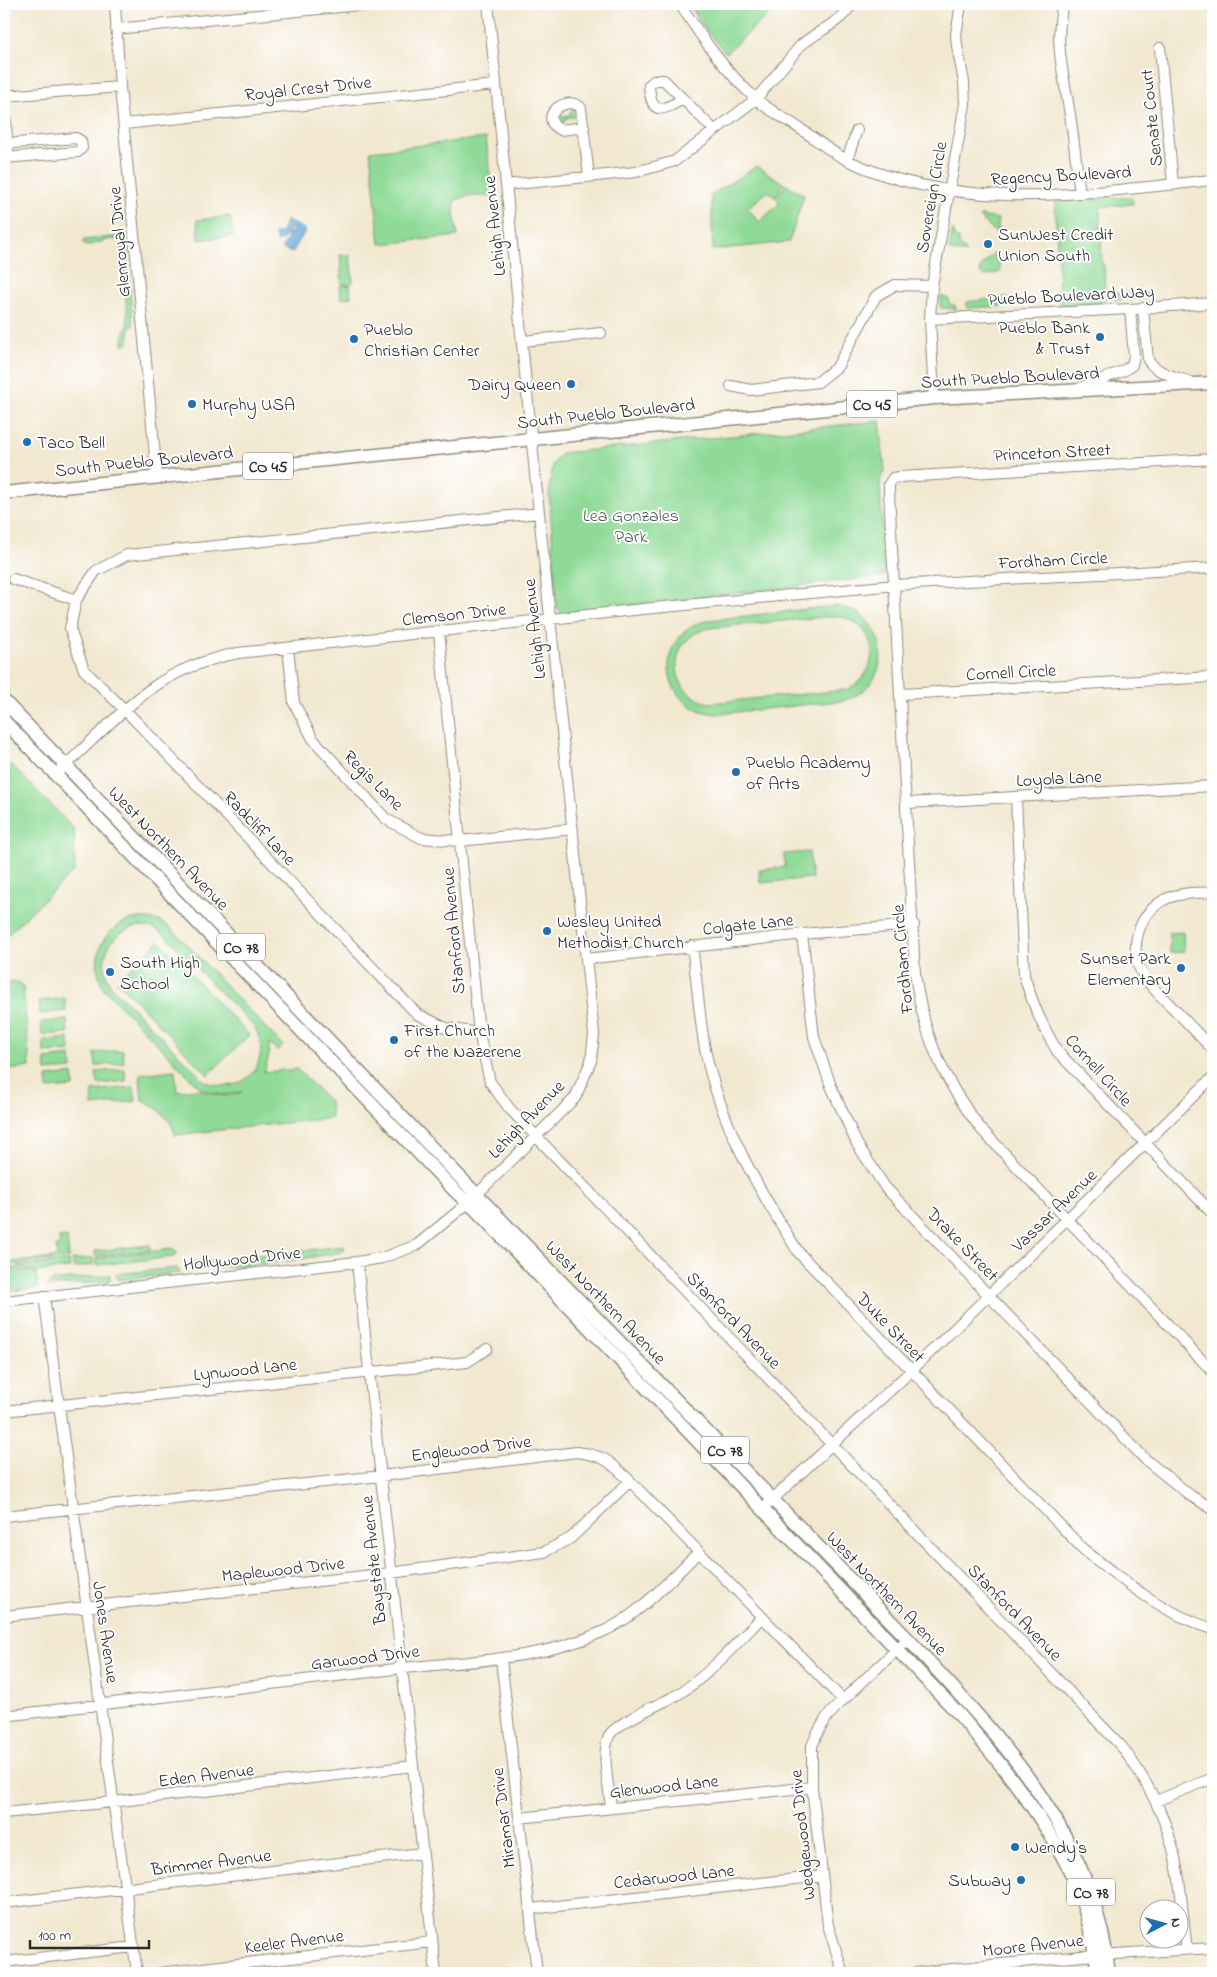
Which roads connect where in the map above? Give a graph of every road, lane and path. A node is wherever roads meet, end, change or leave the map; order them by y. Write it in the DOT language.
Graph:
graph roads {
  1 [pos="115,4"];
  2 [pos="369,4"];
  3 [pos="488,4"];
  4 [pos="680,4"];
  5 [pos="852,4"];
  6 [pos="960,4"];
  7 [pos="1063,4"];
  8 [pos="116,29"];
  9 [pos="1160,48"];
  10 [pos="495,85"];
  11 [pos="120,87"];
  12 [pos="4,96"];
  13 [pos="683,99"];
  14 [pos="756,99"];
  15 [pos="4,101"];
  16 [pos="124,124"];
  17 [pos="584,127"];
  18 [pos="714,130"];
  19 [pos="857,130"];
  20 [pos="6,144"];
  21 [pos="6,157"];
  22 [pos="846,160"];
  23 [pos="589,177"];
  24 [pos="1213,180"];
  25 [pos="1173,184"];
  26 [pos="506,185"];
  27 [pos="950,190"];
  28 [pos="1080,193"];
  29 [pos="932,286"];
  30 [pos="1213,303"];
  31 [pos="1144,308"];
  32 [pos="1130,309"];
  33 [pos="930,319"];
  34 [pos="600,333"];
  35 [pos="523,341"];
  36 [pos="1213,383"];
  37 [pos="1197,384"];
  38 [pos="731,386"];
  39 [pos="1072,391"];
  40 [pos="934,398"];
  41 [pos="532,438"];
  42 [pos="1213,459"];
  43 [pos="156,477"];
  44 [pos="893,478"];
  45 [pos="4,493"];
  46 [pos="538,513"];
  47 [pos="1213,568"];
  48 [pos="13,579"];
  49 [pos="895,585"];
  50 [pos="76,600"];
  51 [pos="550,621"];
  52 [pos="439,632"];
  53 [pos="288,648"];
  54 [pos="1213,677"];
  55 [pos="901,694"];
  56 [pos="4,701"];
  57 [pos="125,710"];
  58 [pos="4,721"];
  59 [pos="66,765"];
  60 [pos="56,774"];
  61 [pos="1213,786"];
  62 [pos="1016,797"];
  63 [pos="907,803"];
  64 [pos="573,829"];
  65 [pos="460,841"];
  66 [pos="1213,892"];
  67 [pos="914,925"];
  68 [pos="802,934"];
  69 [pos="692,946"];
  70 [pos="586,959"];
  71 [pos="479,1033"];
  72 [pos="1213,1050"];
  73 [pos="1213,1077"];
  74 [pos="535,1135"];
  75 [pos="1146,1144"];
  76 [pos="472,1198"];
  77 [pos="1213,1214"];
  78 [pos="1068,1220"];
  79 [pos="357,1262"];
  80 [pos="989,1294"];
  81 [pos="44,1296"];
  82 [pos="4,1301"];
  83 [pos="487,1349"];
  84 [pos="911,1371"];
  85 [pos="368,1372"];
  86 [pos="1213,1372"];
  87 [pos="59,1405"];
  88 [pos="4,1411"];
  89 [pos="831,1444"];
  90 [pos="380,1476"];
  91 [pos="630,1481"];
  92 [pos="773,1500"];
  93 [pos="73,1508"];
  94 [pos="762,1509"];
  95 [pos="1213,1509"];
  96 [pos="4,1516"];
  97 [pos="698,1553"];
  98 [pos="391,1573"];
  99 [pos="86,1608"];
  100 [pos="4,1616"];
  101 [pos="761,1618"];
  102 [pos="1213,1629"];
  103 [pos="908,1639"];
  104 [pos="897,1649"];
  105 [pos="501,1659"];
  106 [pos="401,1668"];
  107 [pos="843,1700"];
  108 [pos="100,1704"];
  109 [pos="4,1716"];
  110 [pos="413,1766"];
  111 [pos="1213,1778"];
  112 [pos="812,1787"];
  113 [pos="1156,1801"];
  114 [pos="113,1802"];
  115 [pos="611,1807"];
  116 [pos="4,1813"];
  117 [pos="519,1818"];
  118 [pos="422,1853"];
  119 [pos="822,1876"];
  120 [pos="125,1889"];
  121 [pos="1181,1900"];
  122 [pos="4,1903"];
  123 [pos="530,1909"];
  124 [pos="432,1942"];
  125 [pos="133,1947"];
  126 [pos="1213,1948"];
  127 [pos="1187,1950"];
  128 [pos="1190,1950"];
  129 [pos="1101,1954"];
  130 [pos="4,1962"];
  131 [pos="136,1973"];
  132 [pos="159,1973"];
  133 [pos="436,1973"];
  134 [pos="537,1973"];
  135 [pos="843,1973"];
  136 [pos="914,1973"];
  137 [pos="1098,1973"];
  138 [pos="1109,1973"];
  1 -- 8 [label="street, Glenroyal Drive"];
  2 -- 8 [label="street"];
  3 -- 10 [label="street, Lehigh Avenue"];
  4 -- 14 [label="street, Regency Boulevard"];
  5 -- 14 [label="street"];
  6 -- 27 [label="street, Sovereign Circle"];
  7 -- 28 [label="street"];
  8 -- 11 [label="street, Glenroyal Drive"];
  9 -- 25 [label="street, Senate Court"];
  10 -- 16 [label="street, Royal Crest Drive"];
  10 -- 26 [label="street, Lehigh Avenue"];
  11 -- 12 [label="street"];
  11 -- 16 [label="street, Glenroyal Drive"];
  13 -- 18 [label="street"];
  14 -- 18 [label="street"];
  14 -- 22 [label="street, Regency Boulevard"];
  15 -- 20 [label="street"];
  16 -- 43 [label="street, Glenroyal Drive"];
  17 -- 23 [label="street"];
  18 -- 23 [label="street"];
  19 -- 22 [label="street"];
  20 -- 21 [label="street"];
  20 -- 21 [label="street"];
  22 -- 27 [label="street, Regency Boulevard"];
  23 -- 26 [label="street"];
  24 -- 25 [label="street, Regency Boulevard"];
  25 -- 28 [label="street, Regency Boulevard"];
  26 -- 35 [label="street, Lehigh Avenue"];
  27 -- 28 [label="street, Regency Boulevard"];
  27 -- 29 [label="street, Sovereign Circle"];
  29 -- 33 [label="street, Sovereign Circle"];
  29 -- 38 [label="street"];
  30 -- 31 [label="street, Pueblo Boulevard Way"];
  31 -- 32 [label="street, Pueblo Boulevard Way"];
  31 -- 37 [label="street"];
  32 -- 33 [label="street, Pueblo Boulevard Way"];
  32 -- 39 [label="street"];
  33 -- 40 [label="street, Sovereign Circle"];
  34 -- 35 [label="street"];
  35 -- 41 [label="street, Lehigh Avenue"];
  36 -- 37 [label="main road, South Pueblo Boulevard / CO 45"];
  37 -- 39 [label="main road, South Pueblo Boulevard / CO 45"];
  39 -- 40 [label="main road, South Pueblo Boulevard / CO 45"];
  40 -- 41 [label="main road, South Pueblo Boulevard / CO 45"];
  41 -- 43 [label="main road, South Pueblo Boulevard / CO 45"];
  41 -- 46 [label="street, Lehigh Avenue"];
  42 -- 44 [label="street, Princeton Street"];
  43 -- 45 [label="main road, South Pueblo Boulevard / CO 45"];
  44 -- 49 [label="street, Fordham Circle"];
  46 -- 50 [label="street, Radcliff Lane"];
  46 -- 51 [label="street, Lehigh Avenue"];
  47 -- 49 [label="street, Fordham Circle"];
  48 -- 50 [label="street"];
  49 -- 51 [label="street, Clemson Drive"];
  49 -- 55 [label="street, Fordham Circle"];
  50 -- 57 [label="street, Radcliff Lane"];
  51 -- 52 [label="street, Clemson Drive"];
  51 -- 64 [label="street, Lehigh Avenue"];
  52 -- 53 [label="street, Clemson Drive"];
  52 -- 65 [label="street, Stanford Avenue"];
  53 -- 57 [label="street, Clemson Drive"];
  53 -- 65 [label="street, Regis Lane"];
  54 -- 55 [label="street, Cornell Circle"];
  55 -- 63 [label="street, Fordham Circle"];
  56 -- 59 [label="main road, West Northern Avenue / CO 78"];
  57 -- 59 [label="street, Clemson Drive"];
  57 -- 71 [label="street, Radcliff Lane"];
  58 -- 60 [label="main road, West Northern Avenue / CO 78"];
  59 -- 60 [label="street, Clemson Drive"];
  59 -- 76 [label="main road, West Northern Avenue / CO 78"];
  60 -- 76 [label="main road, West Northern Avenue / CO 78"];
  61 -- 62 [label="street, Loyola Lane"];
  62 -- 63 [label="street, Loyola Lane"];
  62 -- 75 [label="street, Cornell Circle"];
  63 -- 67 [label="street, Fordham Circle"];
  64 -- 65 [label="street, Regis Lane"];
  64 -- 70 [label="street, Lehigh Avenue"];
  65 -- 71 [label="street, Stanford Avenue"];
  66 -- 72 [label="street"];
  67 -- 68 [label="street, Colgate Lane"];
  67 -- 78 [label="street, Fordham Circle"];
  68 -- 69 [label="street, Colgate Lane"];
  68 -- 80 [label="street, Drake Street"];
  69 -- 70 [label="street, Colgate Lane"];
  69 -- 84 [label="street, Duke Street"];
  70 -- 74 [label="street, Lehigh Avenue"];
  71 -- 74 [label="street, Stanford Avenue"];
  73 -- 75 [label="street, Vassar Avenue"];
  74 -- 76 [label="street, Lehigh Avenue"];
  74 -- 89 [label="street, Stanford Avenue"];
  75 -- 77 [label="street, Cornell Circle"];
  75 -- 78 [label="street, Vassar Avenue"];
  76 -- 79 [label="street, Hollywood Drive"];
  76 -- 92 [label="main road, West Northern Avenue / CO 78"];
  76 -- 94 [label="main road, West Northern Avenue / CO 78"];
  78 -- 80 [label="street, Vassar Avenue"];
  78 -- 86 [label="street, Fordham Circle"];
  79 -- 81 [label="street, Hollywood Drive"];
  79 -- 85 [label="street, Baystate Avenue"];
  80 -- 84 [label="street, Vassar Avenue"];
  80 -- 95 [label="street, Drake Street"];
  81 -- 82 [label="street, Hollywood Drive"];
  81 -- 87 [label="street, Jones Avenue"];
  83 -- 85 [label="street, Lynwood Lane"];
  84 -- 89 [label="street, Vassar Avenue"];
  84 -- 102 [label="street, Duke Street"];
  85 -- 87 [label="street, Lynwood Lane"];
  85 -- 90 [label="street, Baystate Avenue"];
  87 -- 88 [label="street, Lynwood Lane"];
  87 -- 93 [label="street, Jones Avenue"];
  89 -- 92 [label="street, Vassar Avenue"];
  89 -- 113 [label="street, Stanford Avenue"];
  90 -- 91 [label="street, Englewood Drive"];
  90 -- 93 [label="street, Englewood Drive"];
  90 -- 98 [label="street, Baystate Avenue"];
  91 -- 97 [label="street, Englewood Drive"];
  91 -- 98 [label="street, Maplewood Drive"];
  92 -- 94 [label="street, Vassar Avenue"];
  92 -- 103 [label="main road, West Northern Avenue / CO 78"];
  93 -- 96 [label="street, Englewood Drive"];
  93 -- 99 [label="street, Jones Avenue"];
  94 -- 104 [label="main road, West Northern Avenue / CO 78"];
  97 -- 101 [label="street, Englewood Drive"];
  97 -- 105 [label="street, Garwood Drive"];
  98 -- 99 [label="street, Maplewood Drive"];
  98 -- 106 [label="street, Baystate Avenue"];
  99 -- 100 [label="street, Maplewood Drive"];
  99 -- 108 [label="street, Jones Avenue"];
  101 -- 107 [label="street, Englewood Drive"];
  101 -- 115 [label="street"];
  103 -- 104 [label="street, Wedgewood Drive"];
  103 -- 129 [label="main road, West Northern Avenue / CO 78"];
  104 -- 107 [label="street, Wedgewood Drive"];
  104 -- 129 [label="main road, West Northern Avenue / CO 78"];
  105 -- 106 [label="street, Garwood Drive"];
  105 -- 117 [label="street, Miramar Drive"];
  106 -- 108 [label="street, Garwood Drive"];
  106 -- 110 [label="street, Baystate Avenue"];
  107 -- 112 [label="street, Wedgewood Drive"];
  108 -- 109 [label="street, Garwood Drive"];
  108 -- 114 [label="street, Jones Avenue"];
  110 -- 114 [label="street, Eden Avenue"];
  110 -- 118 [label="street, Baystate Avenue"];
  111 -- 113 [label="street"];
  112 -- 115 [label="street, Glenwood Lane"];
  112 -- 119 [label="street, Wedgewood Drive"];
  113 -- 121 [label="street, Stanford Avenue"];
  114 -- 116 [label="street, Eden Avenue"];
  114 -- 120 [label="street, Jones Avenue"];
  115 -- 117 [label="street, Glenwood Lane"];
  117 -- 123 [label="street, Miramar Drive"];
  118 -- 120 [label="street, Brimmer Avenue"];
  118 -- 124 [label="street, Baystate Avenue"];
  119 -- 123 [label="street, Cedarwood Lane"];
  119 -- 135 [label="street, Wedgewood Drive"];
  120 -- 122 [label="street, Brimmer Avenue"];
  120 -- 125 [label="street, Jones Avenue"];
  123 -- 134 [label="street, Miramar Drive"];
  124 -- 132 [label="street, Keeler Avenue"];
  124 -- 133 [label="street, Baystate Avenue"];
  125 -- 130 [label="street"];
  125 -- 131 [label="street, Jones Avenue"];
  126 -- 128 [label="street, Moore Avenue"];
  127 -- 129 [label="street, Moore Avenue"];
  129 -- 136 [label="street, Moore Avenue"];
  129 -- 137 [label="main road, West Northern Avenue / CO 78"];
  129 -- 138 [label="main road, West Northern Avenue / CO 78"];
}
